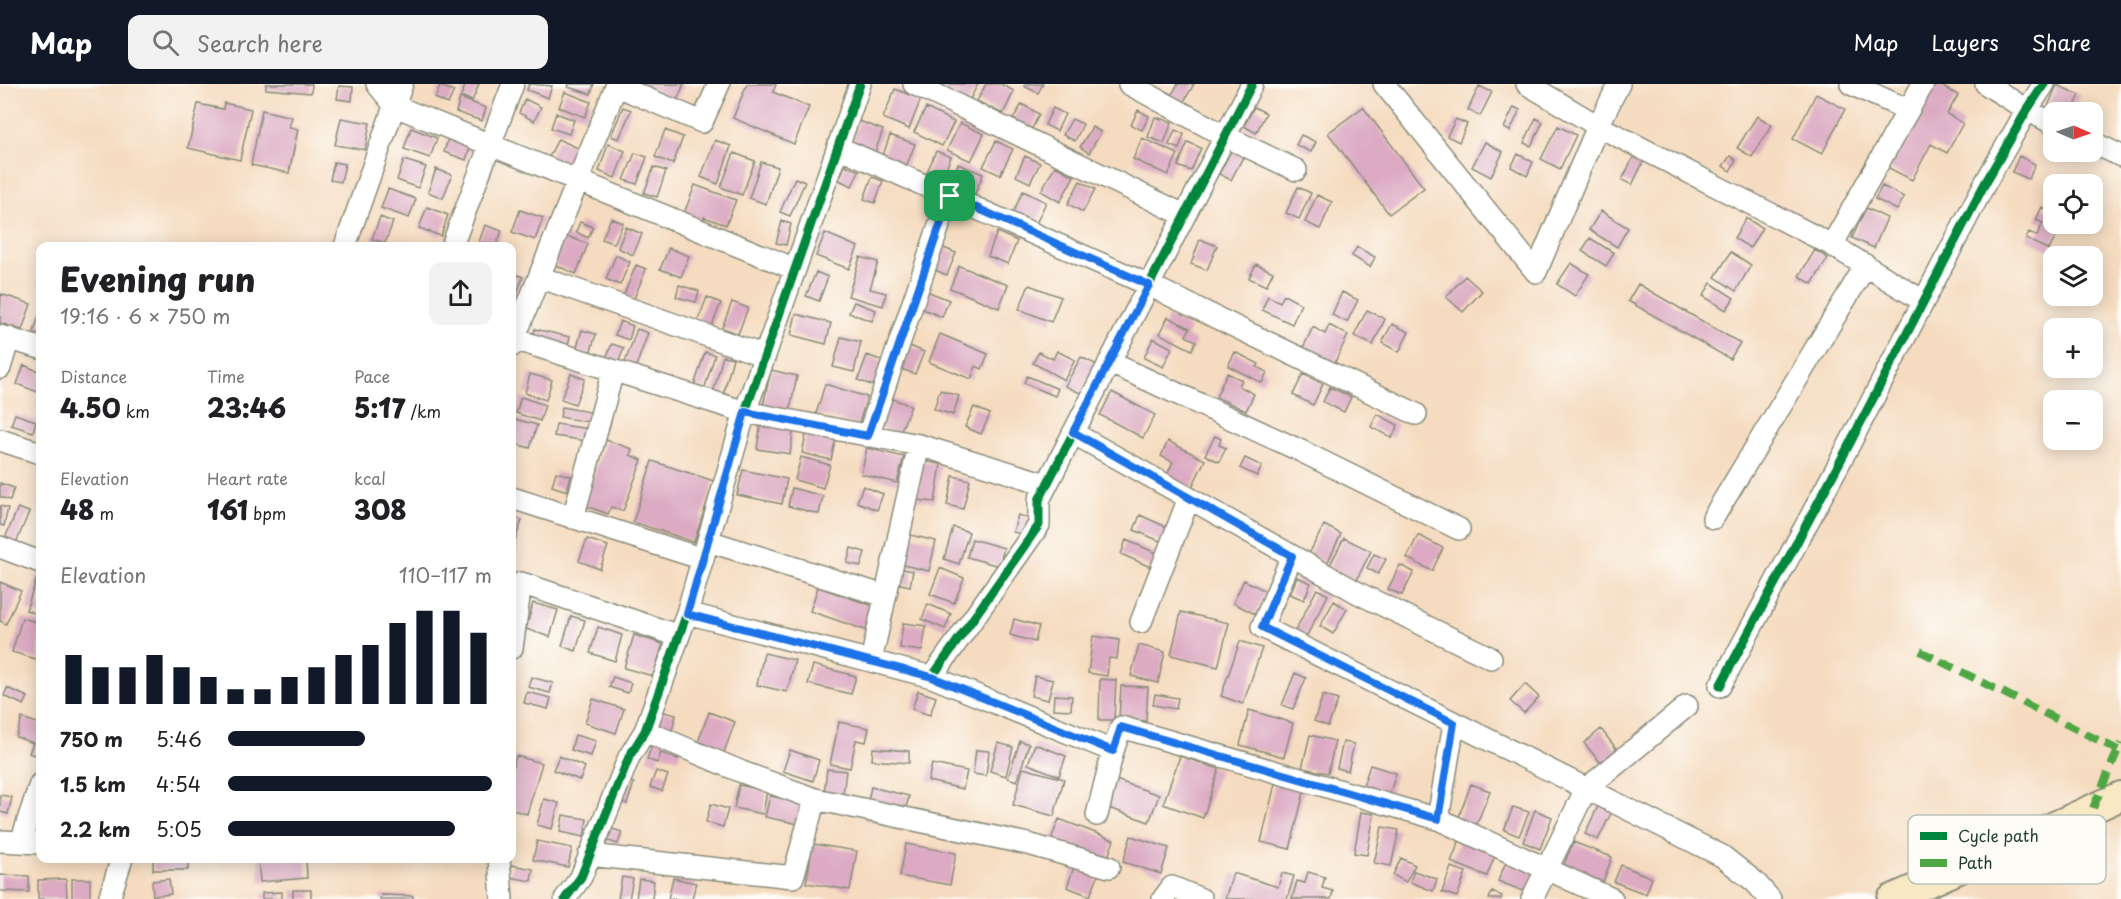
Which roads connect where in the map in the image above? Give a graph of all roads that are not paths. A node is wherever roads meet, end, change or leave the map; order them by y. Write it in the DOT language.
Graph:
graph roads {
  1 [pos="377,84"];
  2 [pos="402,84"];
  3 [pos="513,84"];
  4 [pos="719,84"];
  5 [pos="860,84"];
  6 [pos="914,84"];
  7 [pos="1130,84"];
  8 [pos="1251,84"];
  9 [pos="1527,84"];
  10 [pos="1619,84"];
  11 [pos="1851,84"];
  12 [pos="1923,84"];
  13 [pos="1986,84"];
  14 [pos="2044,84"];
  15 [pos="617,85"];
  16 [pos="1393,88"];
  17 [pos="394,106"];
  18 [pos="1908,110"];
  19 [pos="2027,110"];
  20 [pos="2043,118"];
  21 [pos="1598,126"];
  22 [pos="1225,136"];
  23 [pos="489,145"];
  24 [pos="837,147"];
  25 [pos="2103,147"];
  26 [pos="2121,156"];
  27 [pos="1296,170"];
  28 [pos="577,180"];
  29 [pos="950,196"];
  30 [pos="1184,215"];
  31 [pos="346,242"];
  32 [pos="453,242"];
  33 [pos="1832,245"];
  34 [pos="1866,265"];
  35 [pos="795,269"];
  36 [pos="539,277"];
  37 [pos="1149,285"];
  38 [pos="1923,301"];
  39 [pos="516,332"];
  40 [pos="4,337"];
  41 [pos="516,342"];
  42 [pos="36,347"];
  43 [pos="765,356"];
  44 [pos="1109,362"];
  45 [pos="0,368"];
  46 [pos="613,371"];
  47 [pos="745,412"];
  48 [pos="1416,414"];
  49 [pos="1073,432"];
  50 [pos="868,436"];
  51 [pos="0,440"];
  52 [pos="919,445"];
  53 [pos="36,452"];
  54 [pos="1046,484"];
  55 [pos="1189,498"];
  56 [pos="516,499"];
  57 [pos="573,518"];
  58 [pos="1713,518"];
  59 [pos="1459,529"];
  60 [pos="0,547"];
  61 [pos="706,550"];
  62 [pos="1292,556"];
  63 [pos="36,560"];
  64 [pos="885,596"];
  65 [pos="687,614"];
  66 [pos="516,619"];
  67 [pos="1141,622"];
  68 [pos="679,636"];
  69 [pos="1491,658"];
  70 [pos="871,661"];
  71 [pos="932,677"];
  72 [pos="1720,686"];
  73 [pos="1686,706"];
  74 [pos="1454,723"];
  75 [pos="645,731"];
  76 [pos="1113,751"];
  77 [pos="1586,789"];
  78 [pos="36,796"];
  79 [pos="2121,796"];
  80 [pos="816,799"];
  81 [pos="1097,815"];
  82 [pos="2079,815"];
  83 [pos="1438,819"];
  84 [pos="20,842"];
  85 [pos="589,855"];
  86 [pos="120,863"];
  87 [pos="499,863"];
  88 [pos="1108,867"];
  89 [pos="1546,869"];
  90 [pos="1925,884"];
  91 [pos="109,899"];
  92 [pos="502,899"];
  93 [pos="565,899"];
  94 [pos="1163,899"];
  95 [pos="1201,899"];
  96 [pos="1532,899"];
  97 [pos="1612,899"];
  98 [pos="1770,899"];
  99 [pos="1892,899"];
  1 -- 17 [label="street"];
  2 -- 17 [label="street"];
  3 -- 23 [label="street"];
  4 -- 15 [label="street"];
  5 -- 24 [label="street"];
  6 -- 30 [label="street"];
  7 -- 22 [label="street"];
  8 -- 22 [label="street"];
  9 -- 21 [label="street"];
  10 -- 21 [label="street"];
  11 -- 18 [label="street"];
  12 -- 18 [label="street"];
  13 -- 19 [label="street"];
  14 -- 19 [label="street"];
  15 -- 28 [label="street"];
  16 -- 21 [label="street"];
  17 -- 23 [label="street"];
  17 -- 31 [label="street"];
  18 -- 33 [label="street"];
  19 -- 20 [label="street"];
  19 -- 38 [label="street"];
  21 -- 33 [label="street"];
  22 -- 27 [label="street"];
  22 -- 30 [label="street"];
  23 -- 28 [label="street"];
  23 -- 32 [label="street"];
  24 -- 29 [label="street"];
  24 -- 35 [label="street"];
  25 -- 26 [label="street"];
  28 -- 35 [label="street"];
  28 -- 36 [label="street"];
  29 -- 37 [label="street"];
  29 -- 50 [label="street"];
  30 -- 37 [label="street"];
  33 -- 34 [label="street"];
  34 -- 38 [label="street"];
  34 -- 58 [label="street"];
  35 -- 43 [label="street"];
  36 -- 39 [label="street"];
  36 -- 43 [label="street"];
  37 -- 44 [label="street"];
  37 -- 48 [label="street"];
  38 -- 72 [label="street"];
  40 -- 42 [label="street"];
  40 -- 45 [label="street"];
  41 -- 46 [label="street"];
  43 -- 47 [label="street"];
  44 -- 49 [label="street"];
  44 -- 59 [label="street"];
  46 -- 47 [label="street"];
  46 -- 57 [label="street"];
  47 -- 50 [label="street"];
  47 -- 61 [label="street"];
  49 -- 54 [label="street"];
  49 -- 55 [label="street"];
  50 -- 52 [label="street"];
  51 -- 53 [label="street"];
  52 -- 54 [label="street"];
  52 -- 64 [label="street"];
  54 -- 71 [label="street"];
  55 -- 62 [label="street"];
  55 -- 67 [label="street"];
  56 -- 57 [label="street"];
  57 -- 61 [label="street"];
  60 -- 63 [label="street"];
  61 -- 64 [label="street"];
  61 -- 65 [label="street"];
  62 -- 69 [label="street"];
  62 -- 74 [label="street"];
  64 -- 70 [label="street"];
  65 -- 68 [label="street"];
  65 -- 70 [label="street"];
  66 -- 68 [label="street"];
  68 -- 75 [label="street"];
  70 -- 71 [label="street"];
  71 -- 76 [label="street"];
  73 -- 77 [label="street"];
  74 -- 77 [label="street"];
  74 -- 83 [label="street"];
  75 -- 80 [label="street"];
  75 -- 85 [label="street"];
  76 -- 81 [label="street"];
  76 -- 83 [label="street"];
  77 -- 89 [label="street"];
  77 -- 98 [label="street"];
  78 -- 84 [label="street"];
  79 -- 82 [label="street"];
  80 -- 85 [label="street"];
  80 -- 88 [label="street"];
  83 -- 89 [label="street"];
  85 -- 93 [label="street"];
  86 -- 91 [label="street"];
  87 -- 92 [label="street"];
  89 -- 96 [label="street"];
  89 -- 97 [label="street"];
  90 -- 99 [label="street"];
  94 -- 95 [label="street"];
}
